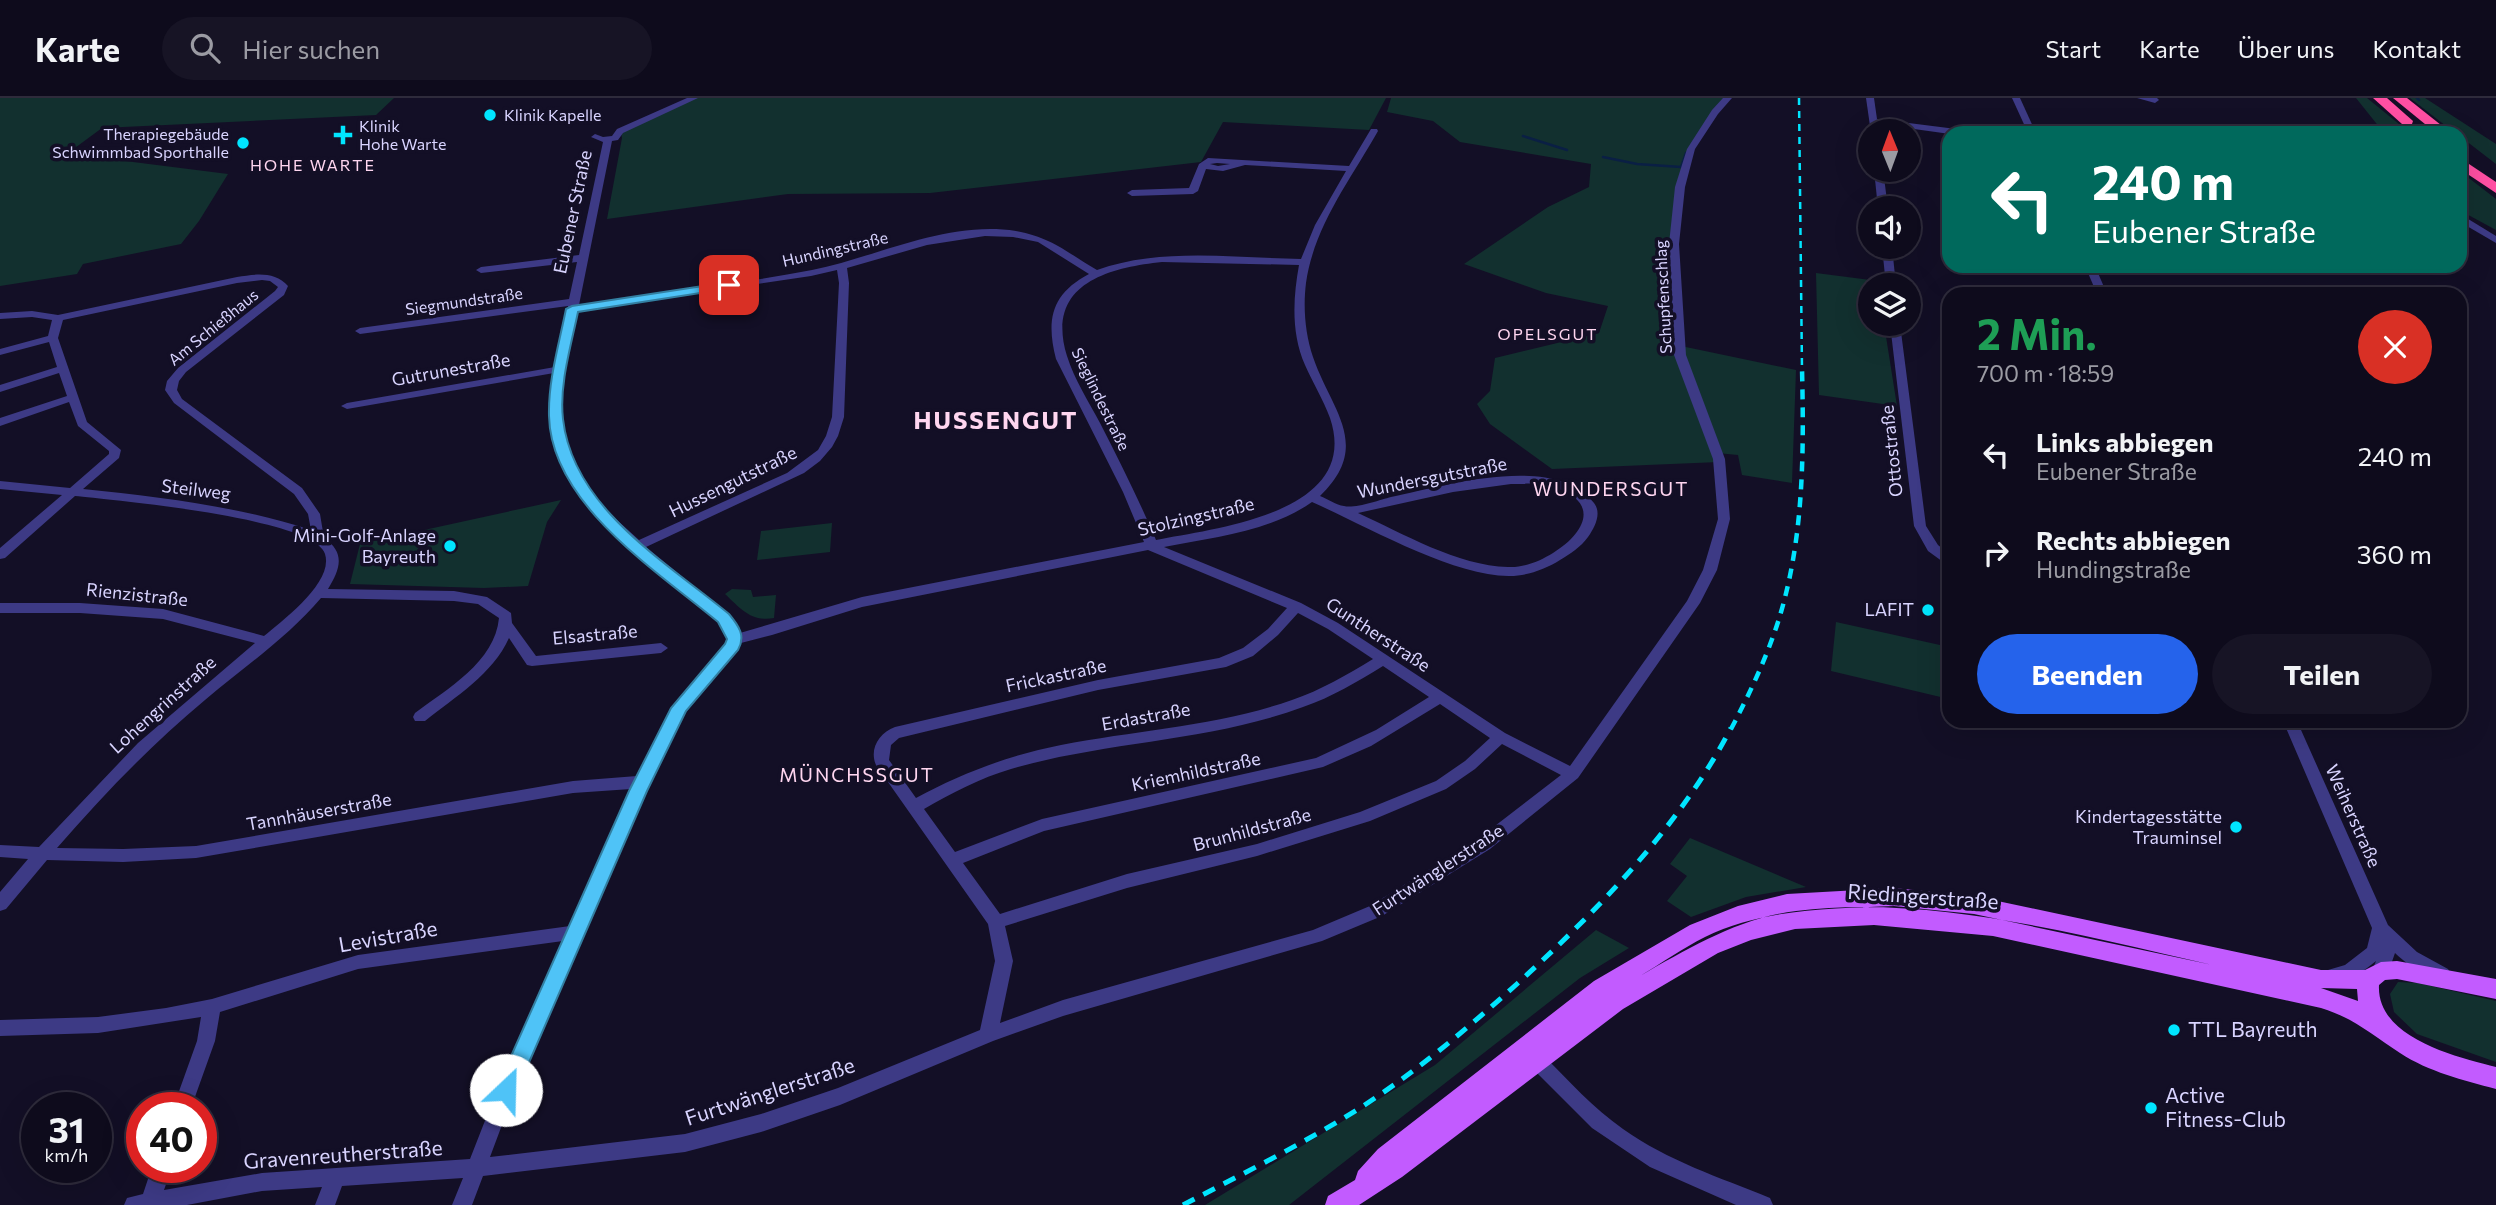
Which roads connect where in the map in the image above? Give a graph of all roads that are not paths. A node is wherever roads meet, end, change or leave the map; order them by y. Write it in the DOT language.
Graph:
graph roads {
  1 [pos="694,98"];
  2 [pos="1728,98"];
  3 [pos="1870,98"];
  4 [pos="2017,98"];
  5 [pos="2141,98"];
  6 [pos="2379,98"];
  7 [pos="2399,98"];
  8 [pos="2155,100"];
  9 [pos="1873,119"];
  10 [pos="2029,126"];
  11 [pos="2413,126"];
  12 [pos="2435,126"];
  13 [pos="1922,130"];
  14 [pos="1374,131"];
  15 [pos="1942,131"];
  16 [pos="2467,150"];
  17 [pos="2467,167"];
  18 [pos="1353,169"];
  19 [pos="2496,172"];
  20 [pos="2496,189"];
  21 [pos="1132,193"];
  22 [pos="2467,221"];
  23 [pos="2496,240"];
  24 [pos="582,258"];
  25 [pos="1304,262"];
  26 [pos="842,268"];
  27 [pos="481,270"];
  28 [pos="1095,273"];
  29 [pos="573,306"];
  30 [pos="0,316"];
  31 [pos="58,318"];
  32 [pos="360,331"];
  33 [pos="1896,336"];
  34 [pos="52,338"];
  35 [pos="0,352"];
  36 [pos="64,368"];
  37 [pos="560,369"];
  38 [pos="0,389"];
  39 [pos="74,397"];
  40 [pos="347,406"];
  41 [pos="0,422"];
  42 [pos="1719,459"];
  43 [pos="0,485"];
  44 [pos="73,493"];
  45 [pos="1311,497"];
  46 [pos="1347,511"];
  47 [pos="319,536"];
  48 [pos="636,546"];
  49 [pos="1152,548"];
  50 [pos="0,555"];
  51 [pos="1942,556"];
  52 [pos="317,593"];
  53 [pos="1296,606"];
  54 [pos="0,608"];
  55 [pos="508,628"];
  56 [pos="735,639"];
  57 [pos="266,641"];
  58 [pos="662,648"];
  59 [pos="1383,660"];
  60 [pos="1439,698"];
  61 [pos="420,718"];
  62 [pos="2293,728"];
  63 [pos="1500,737"];
  64 [pos="1573,774"];
  65 [pos="642,782"];
  66 [pos="915,806"];
  67 [pos="0,851"];
  68 [pos="42,854"];
  69 [pos="952,860"];
  70 [pos="0,904"];
  71 [pos="996,922"];
  72 [pos="2380,926"];
  73 [pos="576,932"];
  74 [pos="2151,943"];
  75 [pos="2106,950"];
  76 [pos="2375,976"];
  77 [pos="2321,979"];
  78 [pos="2452,979"];
  79 [pos="2496,989"];
  80 [pos="212,1007"];
  81 [pos="2382,1026"];
  82 [pos="0,1028"];
  83 [pos="988,1035"];
  84 [pos="1537,1061"];
  85 [pos="2496,1078"];
  86 [pos="188,1092"];
  87 [pos="474,1168"];
  88 [pos="336,1176"];
  89 [pos="153,1183"];
  90 [pos="1357,1190"];
  91 [pos="142,1203"];
  92 [pos="324,1205"];
  93 [pos="461,1205"];
  94 [pos="1337,1205"];
  95 [pos="1763,1205"];
  1 -- 24 [label="street, Eubener Straße"];
  2 -- 42 [label="street, Schupfenschlag"];
  3 -- 9 [label="street"];
  4 -- 10 [label="street"];
  5 -- 8 [label="street"];
  6 -- 11 [label="highway"];
  7 -- 12 [label="highway"];
  13 -- 15 [label="street"];
  14 -- 18 [label="street, Stolzingstraße"];
  16 -- 19 [label="highway"];
  17 -- 20 [label="highway"];
  18 -- 21 [label="street"];
  18 -- 25 [label="street, Stolzingstraße"];
  22 -- 23 [label="street"];
  24 -- 27 [label="street"];
  24 -- 29 [label="street, Eubener Straße"];
  25 -- 28 [label="street, Sieglindestraße"];
  25 -- 45 [label="street, Stolzingstraße"];
  26 -- 28 [label="street, Hundingstraße"];
  26 -- 29 [label="street, Hundingstraße"];
  26 -- 48 [label="street, Hussengutstraße"];
  28 -- 49 [label="street, Sieglindestraße"];
  29 -- 32 [label="street, Siegmundstraße"];
  29 -- 37 [label="street, Eubener Straße"];
  30 -- 31 [label="street, Am Schießhaus"];
  31 -- 34 [label="street"];
  31 -- 47 [label="street, Am Schießhaus"];
  33 -- 51 [label="street, Ottostraße"];
  34 -- 35 [label="street"];
  34 -- 36 [label="street"];
  36 -- 38 [label="street"];
  36 -- 39 [label="street"];
  37 -- 40 [label="street, Gutrunestraße"];
  37 -- 48 [label="street, Eubener Straße"];
  39 -- 41 [label="street"];
  39 -- 44 [label="street"];
  42 -- 64 [label="street, Furtwänglerstraße"];
  43 -- 44 [label="street, Steilweg"];
  44 -- 47 [label="street, Steilweg"];
  44 -- 50 [label="street"];
  45 -- 46 [label="street, Wundersgutstraße"];
  45 -- 49 [label="street, Stolzingstraße"];
  46 -- 46 [label="street, Wundersgutstraße"];
  47 -- 52 [label="street"];
  48 -- 56 [label="street, Eubener Straße"];
  49 -- 53 [label="street, Guntherstraße"];
  49 -- 56 [label="street, Stolzingstraße"];
  52 -- 55 [label="street, Elsastraße"];
  52 -- 57 [label="street, Lohengrinstraße"];
  53 -- 59 [label="street, Guntherstraße"];
  53 -- 66 [label="street, Frickastraße"];
  54 -- 57 [label="street, Rienzistraße"];
  55 -- 58 [label="street, Elsastraße"];
  55 -- 61 [label="street"];
  56 -- 65 [label="street"];
  57 -- 68 [label="street, Lohengrinstraße"];
  59 -- 60 [label="street, Guntherstraße"];
  59 -- 66 [label="street, Erdastraße"];
  60 -- 63 [label="street, Guntherstraße"];
  60 -- 69 [label="street, Kriemhildstraße"];
  62 -- 72 [label="street, Weiherstraße"];
  63 -- 64 [label="street, Guntherstraße"];
  63 -- 71 [label="street, Brunhildstraße"];
  64 -- 83 [label="street, Furtwänglerstraße"];
  65 -- 68 [label="street, Tannhäuserstraße"];
  65 -- 73 [label="street"];
  66 -- 69 [label="street"];
  67 -- 68 [label="street, Tannhäuserstraße"];
  68 -- 70 [label="street, Lohengrinstraße"];
  69 -- 71 [label="street"];
  71 -- 83 [label="street"];
  72 -- 76 [label="street"];
  72 -- 77 [label="street"];
  72 -- 78 [label="street"];
  73 -- 80 [label="street, Levistraße"];
  73 -- 87 [label="street"];
  74 -- 75 [label="main road"];
  74 -- 77 [label="main road, Riedingerstraße"];
  74 -- 90 [label="main road, Riedingerstraße"];
  75 -- 81 [label="main road, Riedingerstraße"];
  75 -- 84 [label="main road, Riedingerstraße"];
  76 -- 77 [label="main road, Riedingerstraße"];
  76 -- 78 [label="main road, Riedingerstraße"];
  76 -- 81 [label="main road"];
  78 -- 79 [label="main road, Riedingerstraße"];
  80 -- 82 [label="street, Levistraße"];
  80 -- 86 [label="street"];
  81 -- 85 [label="main road, Riedingerstraße"];
  83 -- 87 [label="street, Furtwänglerstraße"];
  84 -- 90 [label="main road, Riedingerstraße"];
  84 -- 95 [label="street"];
  87 -- 88 [label="street, Gravenreutherstraße"];
  87 -- 93 [label="street"];
  88 -- 91 [label="street, Gravenreutherstraße"];
  88 -- 92 [label="street"];
  89 -- 91 [label="street"];
  90 -- 94 [label="main road, Riedingerstraße"];
}
